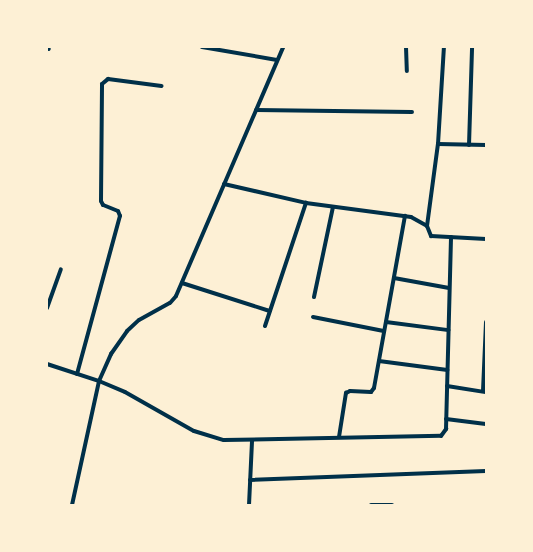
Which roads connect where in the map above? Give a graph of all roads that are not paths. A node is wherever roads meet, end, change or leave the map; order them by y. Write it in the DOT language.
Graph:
graph roads {
  1 [pos="202,47"];
  2 [pos="282,47"];
  3 [pos="406,47"];
  4 [pos="444,47"];
  5 [pos="472,47"];
  6 [pos="277,60"];
  7 [pos="407,71"];
  8 [pos="162,86"];
  9 [pos="256,110"];
  10 [pos="412,112"];
  11 [pos="438,144"];
  12 [pos="469,145"];
  13 [pos="486,145"];
  14 [pos="224,184"];
  15 [pos="306,203"];
  16 [pos="333,207"];
  17 [pos="405,216"];
  18 [pos="427,226"];
  19 [pos="451,237"];
  20 [pos="486,239"];
  21 [pos="61,269"];
  22 [pos="394,278"];
  23 [pos="182,283"];
  24 [pos="449,288"];
  25 [pos="314,297"];
  26 [pos="47,308"];
  27 [pos="270,311"];
  28 [pos="313,317"];
  29 [pos="386,322"];
  30 [pos="486,322"];
  31 [pos="265,326"];
  32 [pos="448,330"];
  33 [pos="384,331"];
  34 [pos="379,361"];
  35 [pos="47,364"];
  36 [pos="447,370"];
  37 [pos="77,374"];
  38 [pos="98,381"];
  39 [pos="447,386"];
  40 [pos="485,391"];
  41 [pos="446,419"];
  42 [pos="486,424"];
  43 [pos="339,437"];
  44 [pos="252,441"];
  45 [pos="486,471"];
  46 [pos="250,480"];
  47 [pos="72,505"];
  48 [pos="249,505"];
  49 [pos="372,505"];
  50 [pos="392,505"];
  1 -- 6 [label="street"];
  2 -- 6 [label="street"];
  3 -- 7 [label="street"];
  4 -- 11 [label="street"];
  5 -- 12 [label="street"];
  6 -- 9 [label="street"];
  8 -- 37 [label="street"];
  9 -- 10 [label="street"];
  9 -- 14 [label="street"];
  11 -- 12 [label="street"];
  11 -- 18 [label="street"];
  12 -- 13 [label="street"];
  14 -- 15 [label="street"];
  14 -- 23 [label="street"];
  15 -- 16 [label="street"];
  15 -- 27 [label="street"];
  16 -- 17 [label="street"];
  16 -- 25 [label="street"];
  17 -- 18 [label="street"];
  17 -- 22 [label="street"];
  18 -- 19 [label="street"];
  19 -- 20 [label="street"];
  19 -- 24 [label="street"];
  21 -- 26 [label="street"];
  22 -- 24 [label="street"];
  22 -- 29 [label="street"];
  23 -- 27 [label="street"];
  23 -- 38 [label="street"];
  24 -- 32 [label="street"];
  27 -- 31 [label="street"];
  28 -- 33 [label="street"];
  29 -- 32 [label="street"];
  29 -- 33 [label="street"];
  30 -- 40 [label="street"];
  32 -- 36 [label="street"];
  33 -- 34 [label="street"];
  34 -- 36 [label="street"];
  34 -- 43 [label="street"];
  35 -- 37 [label="street"];
  36 -- 39 [label="street"];
  37 -- 38 [label="street"];
  38 -- 44 [label="street"];
  38 -- 47 [label="street"];
  39 -- 40 [label="street"];
  39 -- 41 [label="street"];
  41 -- 42 [label="street"];
  41 -- 43 [label="street"];
  43 -- 44 [label="street"];
  44 -- 46 [label="street"];
  45 -- 46 [label="street"];
  46 -- 48 [label="street"];
  49 -- 50 [label="street"];
}
